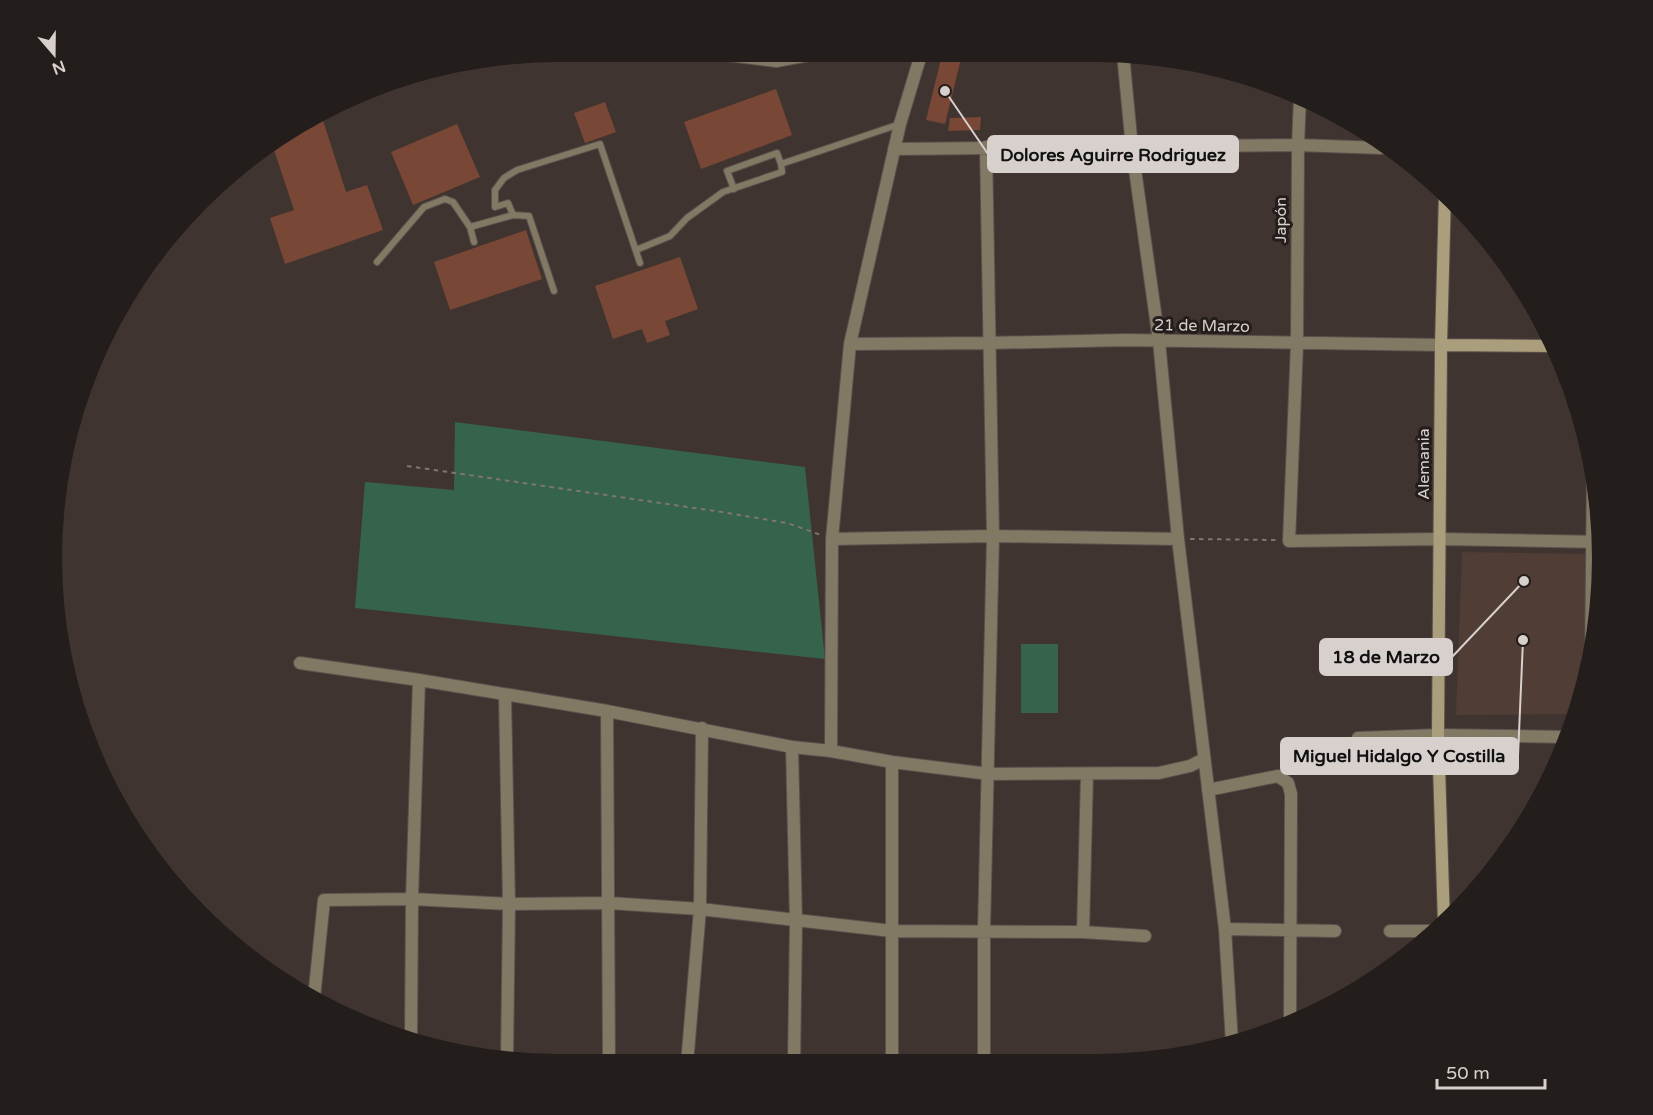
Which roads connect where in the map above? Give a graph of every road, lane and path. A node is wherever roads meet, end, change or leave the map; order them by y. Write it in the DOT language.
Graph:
graph roads {
  1 [pos="919,62"];
  2 [pos="1124,63"];
  3 [pos="1300,106"];
  4 [pos="900,124"];
  5 [pos="1298,145"];
  6 [pos="986,147"];
  7 [pos="1132,148"];
  8 [pos="1375,148"];
  9 [pos="894,149"];
  10 [pos="781,164"];
  11 [pos="734,189"];
  12 [pos="1445,206"];
  13 [pos="495,207"];
  14 [pos="513,215"];
  15 [pos="500,220"];
  16 [pos="470,227"];
  17 [pos="474,242"];
  18 [pos="636,250"];
  19 [pos="377,262"];
  20 [pos="640,263"];
  21 [pos="554,291"];
  22 [pos="1159,341"];
  23 [pos="988,343"];
  24 [pos="850,344"];
  25 [pos="1297,344"];
  26 [pos="1441,345"];
  27 [pos="1544,346"];
  28 [pos="407,466"];
  29 [pos="993,536"];
  30 [pos="832,538"];
  31 [pos="1178,539"];
  32 [pos="1441,539"];
  33 [pos="1289,541"];
  34 [pos="1591,542"];
  35 [pos="300,663"];
  36 [pos="419,680"];
  37 [pos="506,695"];
  38 [pos="607,711"];
  39 [pos="702,728"];
  40 [pos="1438,735"];
  41 [pos="1558,737"];
  42 [pos="1358,738"];
  43 [pos="792,747"];
  44 [pos="831,751"];
  45 [pos="1204,759"];
  46 [pos="892,762"];
  47 [pos="989,774"];
  48 [pos="1087,774"];
  49 [pos="1208,790"];
  50 [pos="412,900"];
  51 [pos="609,903"];
  52 [pos="509,904"];
  53 [pos="700,909"];
  54 [pos="1444,910"];
  55 [pos="796,921"];
  56 [pos="1225,929"];
  57 [pos="1289,929"];
  58 [pos="892,931"];
  59 [pos="984,931"];
  60 [pos="1335,931"];
  61 [pos="1390,931"];
  62 [pos="1422,931"];
  63 [pos="1083,932"];
  64 [pos="1146,936"];
  65 [pos="315,990"];
  66 [pos="1290,1014"];
  67 [pos="411,1031"];
  68 [pos="1231,1035"];
  69 [pos="507,1050"];
  70 [pos="609,1054"];
  71 [pos="688,1054"];
  72 [pos="794,1054"];
  73 [pos="892,1054"];
  74 [pos="984,1054"];
  1 -- 4 [label="street"];
  2 -- 7 [label="street"];
  3 -- 5 [label="street, Japón"];
  4 -- 9 [label="street"];
  4 -- 10 [label="lane"];
  5 -- 7 [label="street"];
  5 -- 8 [label="street"];
  5 -- 25 [label="street, Japón"];
  6 -- 7 [label="street"];
  6 -- 9 [label="street"];
  6 -- 23 [label="street"];
  7 -- 22 [label="street"];
  9 -- 24 [label="street"];
  10 -- 11 [label="lane"];
  10 -- 11 [label="lane"];
  11 -- 18 [label="lane"];
  12 -- 26 [label="street, Alemania"];
  13 -- 14 [label="lane"];
  13 -- 15 [label="lane"];
  13 -- 18 [label="lane"];
  14 -- 15 [label="lane"];
  14 -- 21 [label="lane"];
  15 -- 16 [label="lane"];
  16 -- 17 [label="lane"];
  16 -- 19 [label="lane"];
  18 -- 20 [label="lane"];
  22 -- 23 [label="street, 21 de Marzo"];
  22 -- 25 [label="street, 21 de Marzo"];
  22 -- 31 [label="street"];
  23 -- 24 [label="street, 21 de Marzo"];
  23 -- 29 [label="street"];
  24 -- 30 [label="street"];
  25 -- 26 [label="street, 21 de Marzo"];
  25 -- 33 [label="street, Japón"];
  26 -- 27 [label="street, 21 de Marzo"];
  26 -- 32 [label="street, Alemania"];
  28 -- 30 [label="path"];
  29 -- 30 [label="street"];
  29 -- 31 [label="street"];
  29 -- 47 [label="street"];
  30 -- 44 [label="street"];
  31 -- 33 [label="path"];
  31 -- 45 [label="street"];
  32 -- 33 [label="street"];
  32 -- 34 [label="street"];
  32 -- 40 [label="street, Alemania"];
  35 -- 36 [label="street"];
  36 -- 37 [label="street"];
  36 -- 50 [label="street"];
  37 -- 38 [label="street"];
  37 -- 52 [label="street"];
  38 -- 39 [label="street"];
  38 -- 51 [label="street"];
  39 -- 43 [label="street"];
  39 -- 53 [label="street"];
  40 -- 41 [label="street"];
  40 -- 42 [label="street"];
  40 -- 54 [label="street, Alemania"];
  43 -- 44 [label="street"];
  43 -- 55 [label="street"];
  44 -- 46 [label="street"];
  45 -- 48 [label="street"];
  45 -- 49 [label="street"];
  46 -- 47 [label="street"];
  46 -- 58 [label="street"];
  47 -- 48 [label="street"];
  47 -- 59 [label="street"];
  48 -- 63 [label="street"];
  49 -- 56 [label="street"];
  49 -- 57 [label="street"];
  50 -- 52 [label="street"];
  50 -- 65 [label="street"];
  50 -- 67 [label="street"];
  51 -- 52 [label="street"];
  51 -- 53 [label="street"];
  51 -- 70 [label="street"];
  52 -- 69 [label="street"];
  53 -- 55 [label="street"];
  53 -- 71 [label="street"];
  55 -- 58 [label="street"];
  55 -- 72 [label="street"];
  56 -- 57 [label="street"];
  56 -- 68 [label="street"];
  57 -- 60 [label="street"];
  57 -- 66 [label="street"];
  58 -- 59 [label="street"];
  58 -- 73 [label="street"];
  59 -- 63 [label="street"];
  59 -- 74 [label="street"];
  61 -- 62 [label="street"];
  63 -- 64 [label="street"];
}
